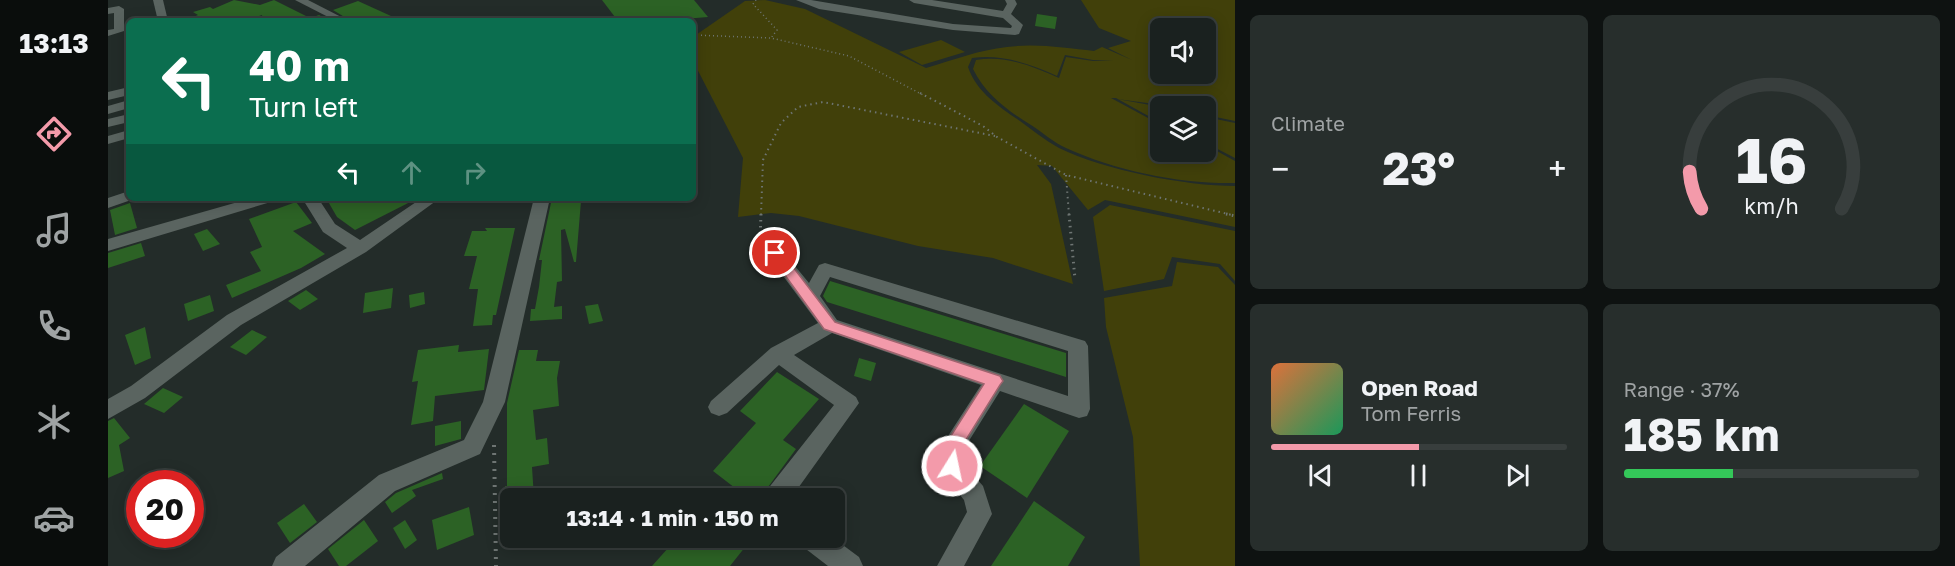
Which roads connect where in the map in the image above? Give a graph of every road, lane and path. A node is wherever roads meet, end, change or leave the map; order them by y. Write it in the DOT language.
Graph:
graph roads {
  1 [pos="158,0"];
  2 [pos="300,0"];
  3 [pos="756,0"];
  4 [pos="801,0"];
  5 [pos="914,0"];
  6 [pos="1010,0"];
  7 [pos="108,11"];
  8 [pos="1006,15"];
  9 [pos="162,18"];
  10 [pos="338,18"];
  11 [pos="108,33"];
  12 [pos="696,35"];
  13 [pos="771,38"];
  14 [pos="126,92"];
  15 [pos="108,96"];
  16 [pos="126,105"];
  17 [pos="108,110"];
  18 [pos="126,119"];
  19 [pos="108,123"];
  20 [pos="126,135"];
  21 [pos="997,136"];
  22 [pos="108,140"];
  23 [pos="1066,175"];
  24 [pos="126,197"];
  25 [pos="259,201"];
  26 [pos="312,201"];
  27 [pos="428,201"];
  28 [pos="541,201"];
  29 [pos="108,203"];
  30 [pos="1235,216"];
  31 [pos="108,245"];
  32 [pos="360,248"];
  33 [pos="775,253"];
  34 [pos="1075,279"];
  35 [pos="810,297"];
  36 [pos="830,326"];
  37 [pos="778,354"];
  38 [pos="995,381"];
  39 [pos="719,407"];
  40 [pos="108,410"];
  41 [pos="494,437"];
  42 [pos="784,488"];
  43 [pos="826,548"];
  44 [pos="285,566"];
  45 [pos="496,566"];
  46 [pos="850,566"];
  47 [pos="950,566"];
  1 -- 9 [label="street"];
  2 -- 10 [label="street"];
  3 -- 13 [label="path"];
  4 -- 8 [label="street"];
  5 -- 8 [label="street"];
  6 -- 8 [label="street"];
  7 -- 11 [label="street"];
  12 -- 13 [label="path"];
  13 -- 21 [label="path"];
  14 -- 15 [label="street"];
  16 -- 17 [label="street"];
  18 -- 19 [label="street"];
  20 -- 22 [label="street"];
  21 -- 23 [label="path"];
  21 -- 33 [label="path"];
  23 -- 30 [label="path"];
  23 -- 34 [label="path"];
  24 -- 29 [label="street"];
  25 -- 31 [label="street"];
  26 -- 32 [label="street"];
  27 -- 32 [label="street"];
  28 -- 44 [label="street"];
  32 -- 40 [label="street"];
  33 -- 35 [label="street"];
  35 -- 36 [label="street"];
  35 -- 38 [label="street"];
  36 -- 37 [label="street"];
  36 -- 38 [label="street"];
  37 -- 39 [label="street"];
  37 -- 42 [label="street"];
  38 -- 47 [label="street"];
  41 -- 45 [label="path"];
  43 -- 46 [label="street"];
}
